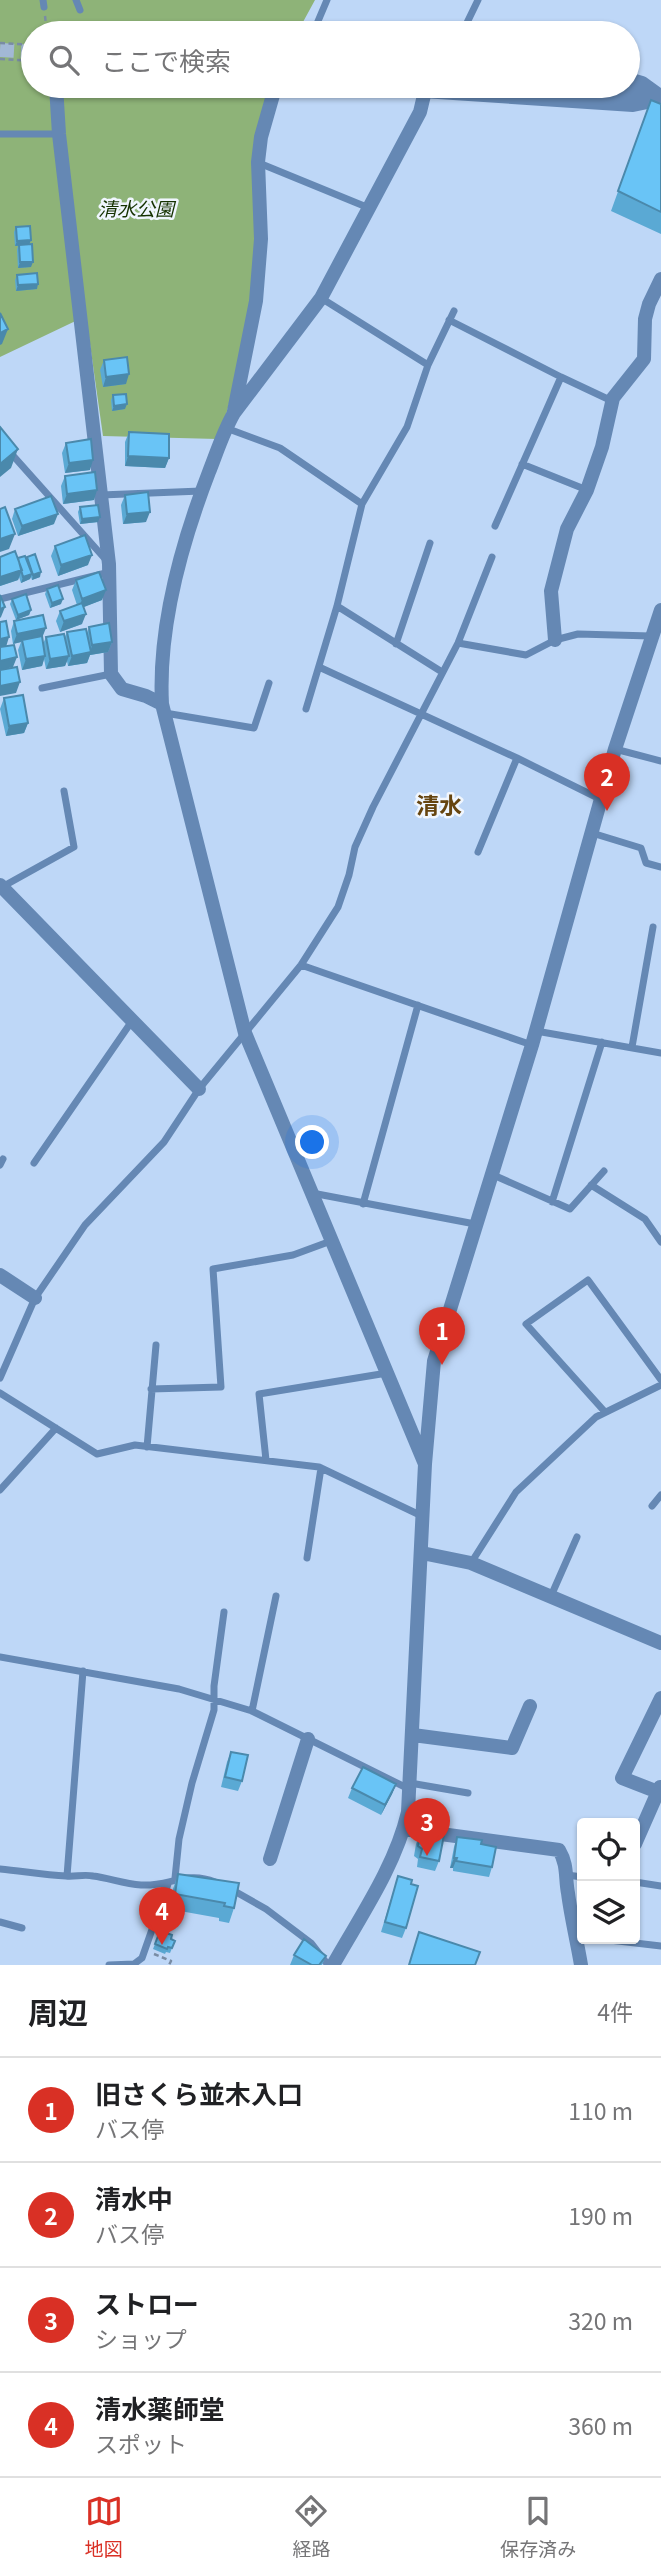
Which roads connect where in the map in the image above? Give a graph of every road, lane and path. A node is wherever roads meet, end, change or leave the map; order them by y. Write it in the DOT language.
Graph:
graph roads {
  1 [pos="76,0"];
  2 [pos="327,0"];
  3 [pos="478,0"];
  4 [pos="80,9"];
  5 [pos="318,21"];
  6 [pos="468,21"];
  7 [pos="0,43"];
  8 [pos="21,44"];
  9 [pos="0,59"];
  10 [pos="21,60"];
  11 [pos="640,82"];
  12 [pos="640,95"];
  13 [pos="57,98"];
  14 [pos="272,98"];
  15 [pos="423,98"];
  16 [pos="536,98"];
  17 [pos="661,98"];
  18 [pos="0,134"];
  19 [pos="59,134"];
  20 [pos="258,162"];
  21 [pos="369,208"];
  22 [pos="661,279"];
  23 [pos="321,298"];
  24 [pos="454,311"];
  25 [pos="449,320"];
  26 [pos="428,365"];
  27 [pos="561,377"];
  28 [pos="612,401"];
  29 [pos="234,413"];
  30 [pos="225,428"];
  31 [pos="0,441"];
  32 [pos="522,464"];
  33 [pos="587,490"];
  34 [pos="201,491"];
  35 [pos="101,495"];
  36 [pos="362,504"];
  37 [pos="495,526"];
  38 [pos="430,543"];
  39 [pos="492,557"];
  40 [pos="110,568"];
  41 [pos="0,599"];
  42 [pos="337,606"];
  43 [pos="661,610"];
  44 [pos="651,636"];
  45 [pos="555,640"];
  46 [pos="458,643"];
  47 [pos="396,644"];
  48 [pos="319,667"];
  49 [pos="442,673"];
  50 [pos="111,674"];
  51 [pos="270,683"];
  52 [pos="43,688"];
  53 [pos="163,709"];
  54 [pos="306,709"];
  55 [pos="420,714"];
  56 [pos="615,749"];
  57 [pos="517,758"];
  58 [pos="661,761"];
  59 [pos="64,791"];
  60 [pos="600,799"];
  61 [pos="591,832"];
  62 [pos="478,852"];
  63 [pos="661,867"];
  64 [pos="1,886"];
  65 [pos="653,927"];
  66 [pos="302,965"];
  67 [pos="418,1004"];
  68 [pos="133,1021"];
  69 [pos="244,1032"];
  70 [pos="534,1038"];
  71 [pos="602,1042"];
  72 [pos="632,1048"];
  73 [pos="661,1053"];
  74 [pos="199,1089"];
  75 [pos="34,1163"];
  76 [pos="604,1171"];
  77 [pos="490,1174"];
  78 [pos="591,1185"];
  79 [pos="312,1193"];
  80 [pos="552,1202"];
  81 [pos="363,1204"];
  82 [pos="475,1224"];
  83 [pos="332,1240"];
  84 [pos="661,1242"];
  85 [pos="0,1275"];
  86 [pos="35,1298"];
  87 [pos="156,1345"];
  88 [pos="387,1373"];
  89 [pos="0,1378"];
  90 [pos="661,1382"];
  91 [pos="151,1389"];
  92 [pos="0,1393"];
  93 [pos="606,1412"];
  94 [pos="56,1428"];
  95 [pos="147,1447"];
  96 [pos="266,1460"];
  97 [pos="425,1464"];
  98 [pos="321,1468"];
  99 [pos="0,1490"];
  100 [pos="661,1495"];
  101 [pos="652,1506"];
  102 [pos="424,1517"];
  103 [pos="578,1537"];
  104 [pos="422,1553"];
  105 [pos="307,1558"];
  106 [pos="471,1563"];
  107 [pos="276,1596"];
  108 [pos="551,1596"];
  109 [pos="224,1612"];
  110 [pos="661,1643"];
  111 [pos="0,1657"];
  112 [pos="83,1671"];
  113 [pos="661,1698"];
  114 [pos="214,1699"];
  115 [pos="530,1706"];
  116 [pos="252,1711"];
  117 [pos="413,1734"];
  118 [pos="308,1740"];
  119 [pos="410,1786"];
  120 [pos="659,1789"];
  121 [pos="468,1793"];
  122 [pos="404,1829"];
  123 [pos="640,1833"];
  124 [pos="270,1859"];
  125 [pos="0,1869"];
  126 [pos="68,1876"];
  127 [pos="575,1876"];
  128 [pos="175,1878"];
  129 [pos="640,1883"];
  130 [pos="167,1884"];
  131 [pos="661,1886"];
  132 [pos="0,1922"];
  133 [pos="22,1928"];
  134 [pos="577,1928"];
  135 [pos="580,1944"];
  136 [pos="640,1944"];
  137 [pos="661,1946"];
  138 [pos="145,1950"];
  139 [pos="109,1965"];
  140 [pos="169,1965"];
  141 [pos="330,1965"];
  142 [pos="581,1965"];
  1 -- 4 [label="lane"];
  2 -- 5 [label="lane"];
  3 -- 6 [label="lane"];
  7 -- 8 [label="path"];
  9 -- 10 [label="path"];
  11 -- 17 [label="street"];
  12 -- 17 [label="street"];
  13 -- 19 [label="street"];
  14 -- 20 [label="street"];
  15 -- 21 [label="street"];
  16 -- 17 [label="street"];
  18 -- 19 [label="lane"];
  19 -- 35 [label="street"];
  20 -- 21 [label="lane"];
  20 -- 29 [label="street"];
  21 -- 23 [label="street"];
  22 -- 28 [label="street"];
  23 -- 26 [label="lane"];
  23 -- 29 [label="street"];
  24 -- 25 [label="lane"];
  25 -- 26 [label="lane"];
  25 -- 27 [label="lane"];
  26 -- 36 [label="lane"];
  27 -- 28 [label="lane"];
  27 -- 32 [label="lane"];
  28 -- 33 [label="street"];
  29 -- 30 [label="street"];
  30 -- 34 [label="street"];
  30 -- 36 [label="lane"];
  31 -- 40 [label="lane"];
  32 -- 33 [label="lane"];
  32 -- 37 [label="lane"];
  33 -- 45 [label="street"];
  34 -- 35 [label="lane"];
  34 -- 53 [label="street"];
  35 -- 40 [label="street"];
  36 -- 42 [label="lane"];
  38 -- 47 [label="lane"];
  39 -- 46 [label="lane"];
  40 -- 41 [label="lane"];
  40 -- 50 [label="street"];
  42 -- 47 [label="lane"];
  42 -- 48 [label="lane"];
  43 -- 44 [label="street"];
  44 -- 45 [label="lane"];
  44 -- 56 [label="street"];
  45 -- 46 [label="lane"];
  46 -- 49 [label="lane"];
  47 -- 49 [label="lane"];
  48 -- 54 [label="lane"];
  48 -- 55 [label="lane"];
  49 -- 55 [label="lane"];
  50 -- 52 [label="lane"];
  50 -- 53 [label="street"];
  51 -- 53 [label="lane"];
  53 -- 69 [label="street"];
  55 -- 57 [label="lane"];
  55 -- 66 [label="lane"];
  56 -- 58 [label="lane"];
  56 -- 60 [label="street"];
  57 -- 60 [label="lane"];
  57 -- 62 [label="lane"];
  59 -- 64 [label="lane"];
  60 -- 61 [label="street"];
  61 -- 63 [label="lane"];
  61 -- 70 [label="street"];
  64 -- 68 [label="street"];
  65 -- 72 [label="lane"];
  66 -- 67 [label="lane"];
  66 -- 69 [label="lane"];
  67 -- 70 [label="lane"];
  67 -- 81 [label="lane"];
  68 -- 74 [label="street"];
  68 -- 75 [label="lane"];
  69 -- 74 [label="lane"];
  69 -- 79 [label="street"];
  70 -- 71 [label="lane"];
  70 -- 77 [label="street"];
  71 -- 72 [label="lane"];
  71 -- 80 [label="lane"];
  72 -- 73 [label="lane"];
  74 -- 86 [label="lane"];
  76 -- 78 [label="lane"];
  77 -- 80 [label="lane"];
  77 -- 82 [label="street"];
  78 -- 80 [label="lane"];
  78 -- 84 [label="lane"];
  79 -- 81 [label="lane"];
  79 -- 83 [label="street"];
  81 -- 82 [label="lane"];
  82 -- 97 [label="street"];
  83 -- 88 [label="street"];
  83 -- 91 [label="lane"];
  85 -- 86 [label="street"];
  86 -- 89 [label="lane"];
  87 -- 91 [label="lane"];
  88 -- 96 [label="lane"];
  88 -- 97 [label="street"];
  90 -- 93 [label="lane"];
  90 -- 93 [label="lane"];
  91 -- 95 [label="lane"];
  92 -- 94 [label="lane"];
  93 -- 106 [label="lane"];
  94 -- 95 [label="lane"];
  94 -- 99 [label="lane"];
  95 -- 96 [label="lane"];
  96 -- 98 [label="lane"];
  97 -- 102 [label="street"];
  98 -- 102 [label="lane"];
  98 -- 105 [label="lane"];
  100 -- 101 [label="lane"];
  102 -- 104 [label="street"];
  103 -- 108 [label="lane"];
  104 -- 106 [label="street"];
  104 -- 117 [label="street"];
  106 -- 108 [label="street"];
  107 -- 116 [label="lane"];
  108 -- 110 [label="street"];
  109 -- 114 [label="lane"];
  111 -- 112 [label="lane"];
  112 -- 114 [label="lane"];
  112 -- 126 [label="lane"];
  113 -- 120 [label="street"];
  114 -- 116 [label="lane"];
  114 -- 128 [label="lane"];
  115 -- 117 [label="street"];
  116 -- 118 [label="lane"];
  117 -- 119 [label="street"];
  118 -- 119 [label="lane"];
  118 -- 124 [label="street"];
  119 -- 121 [label="lane"];
  119 -- 122 [label="street"];
  120 -- 123 [label="street"];
  122 -- 127 [label="street"];
  122 -- 141 [label="street"];
  125 -- 126 [label="lane"];
  126 -- 130 [label="lane"];
  127 -- 134 [label="street"];
  128 -- 130 [label="lane"];
  128 -- 141 [label="lane"];
  129 -- 131 [label="lane"];
  130 -- 138 [label="lane"];
  132 -- 133 [label="lane"];
  135 -- 142 [label="street"];
  136 -- 137 [label="lane"];
  138 -- 139 [label="lane"];
  138 -- 140 [label="path"];
}
